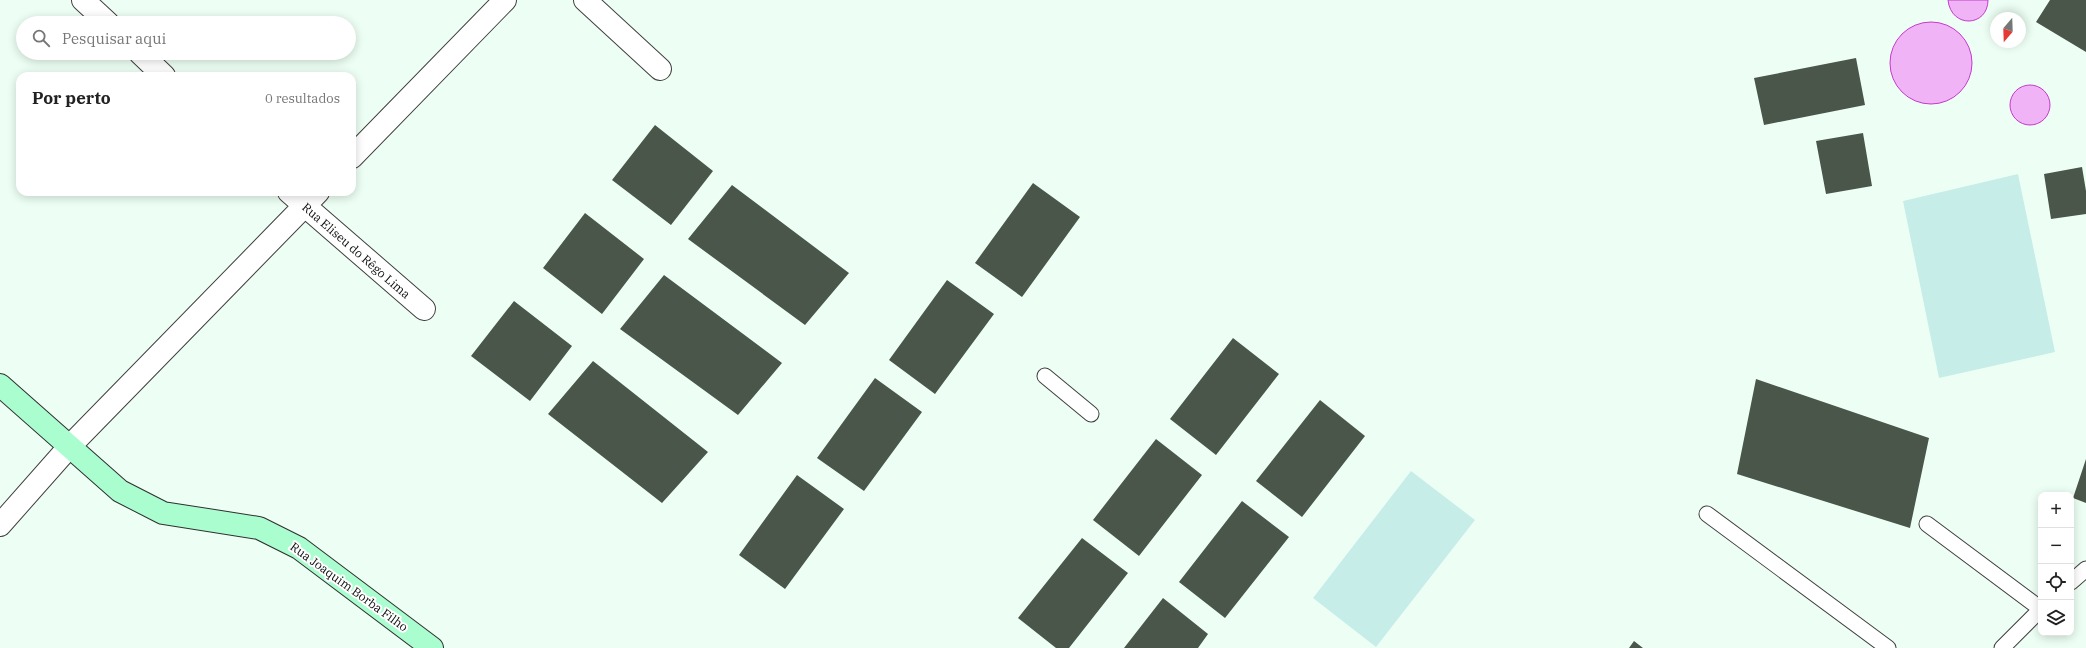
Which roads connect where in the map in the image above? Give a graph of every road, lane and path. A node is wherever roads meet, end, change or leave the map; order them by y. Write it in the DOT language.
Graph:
graph roads {
  1 [pos="83,0"];
  2 [pos="505,0"];
  3 [pos="585,0"];
  4 [pos="100,16"];
  5 [pos="147,60"];
  6 [pos="660,69"];
  7 [pos="160,72"];
  8 [pos="356,153"];
  9 [pos="304,197"];
  10 [pos="424,309"];
  11 [pos="1045,376"];
  12 [pos="0,385"];
  13 [pos="1092,414"];
  14 [pos="69,448"];
  15 [pos="1707,514"];
  16 [pos="1927,524"];
  17 [pos="0,526"];
  18 [pos="2086,569"];
  19 [pos="2074,579"];
  20 [pos="2038,607"];
  21 [pos="2038,612"];
  22 [pos="432,648"];
  23 [pos="1888,648"];
  24 [pos="2002,648"];
  1 -- 4 [label="street"];
  2 -- 8 [label="street"];
  3 -- 6 [label="street"];
  5 -- 7 [label="street"];
  9 -- 10 [label="street, Rua Eliseu do Rêgo Lima"];
  9 -- 14 [label="street"];
  11 -- 13 [label="lane"];
  12 -- 14 [label="main road, Rua Joaquim Borba Filho"];
  14 -- 17 [label="street"];
  14 -- 22 [label="main road, Rua Joaquim Borba Filho"];
  15 -- 23 [label="lane"];
  16 -- 20 [label="lane"];
  18 -- 19 [label="lane"];
  21 -- 24 [label="lane"];
}
